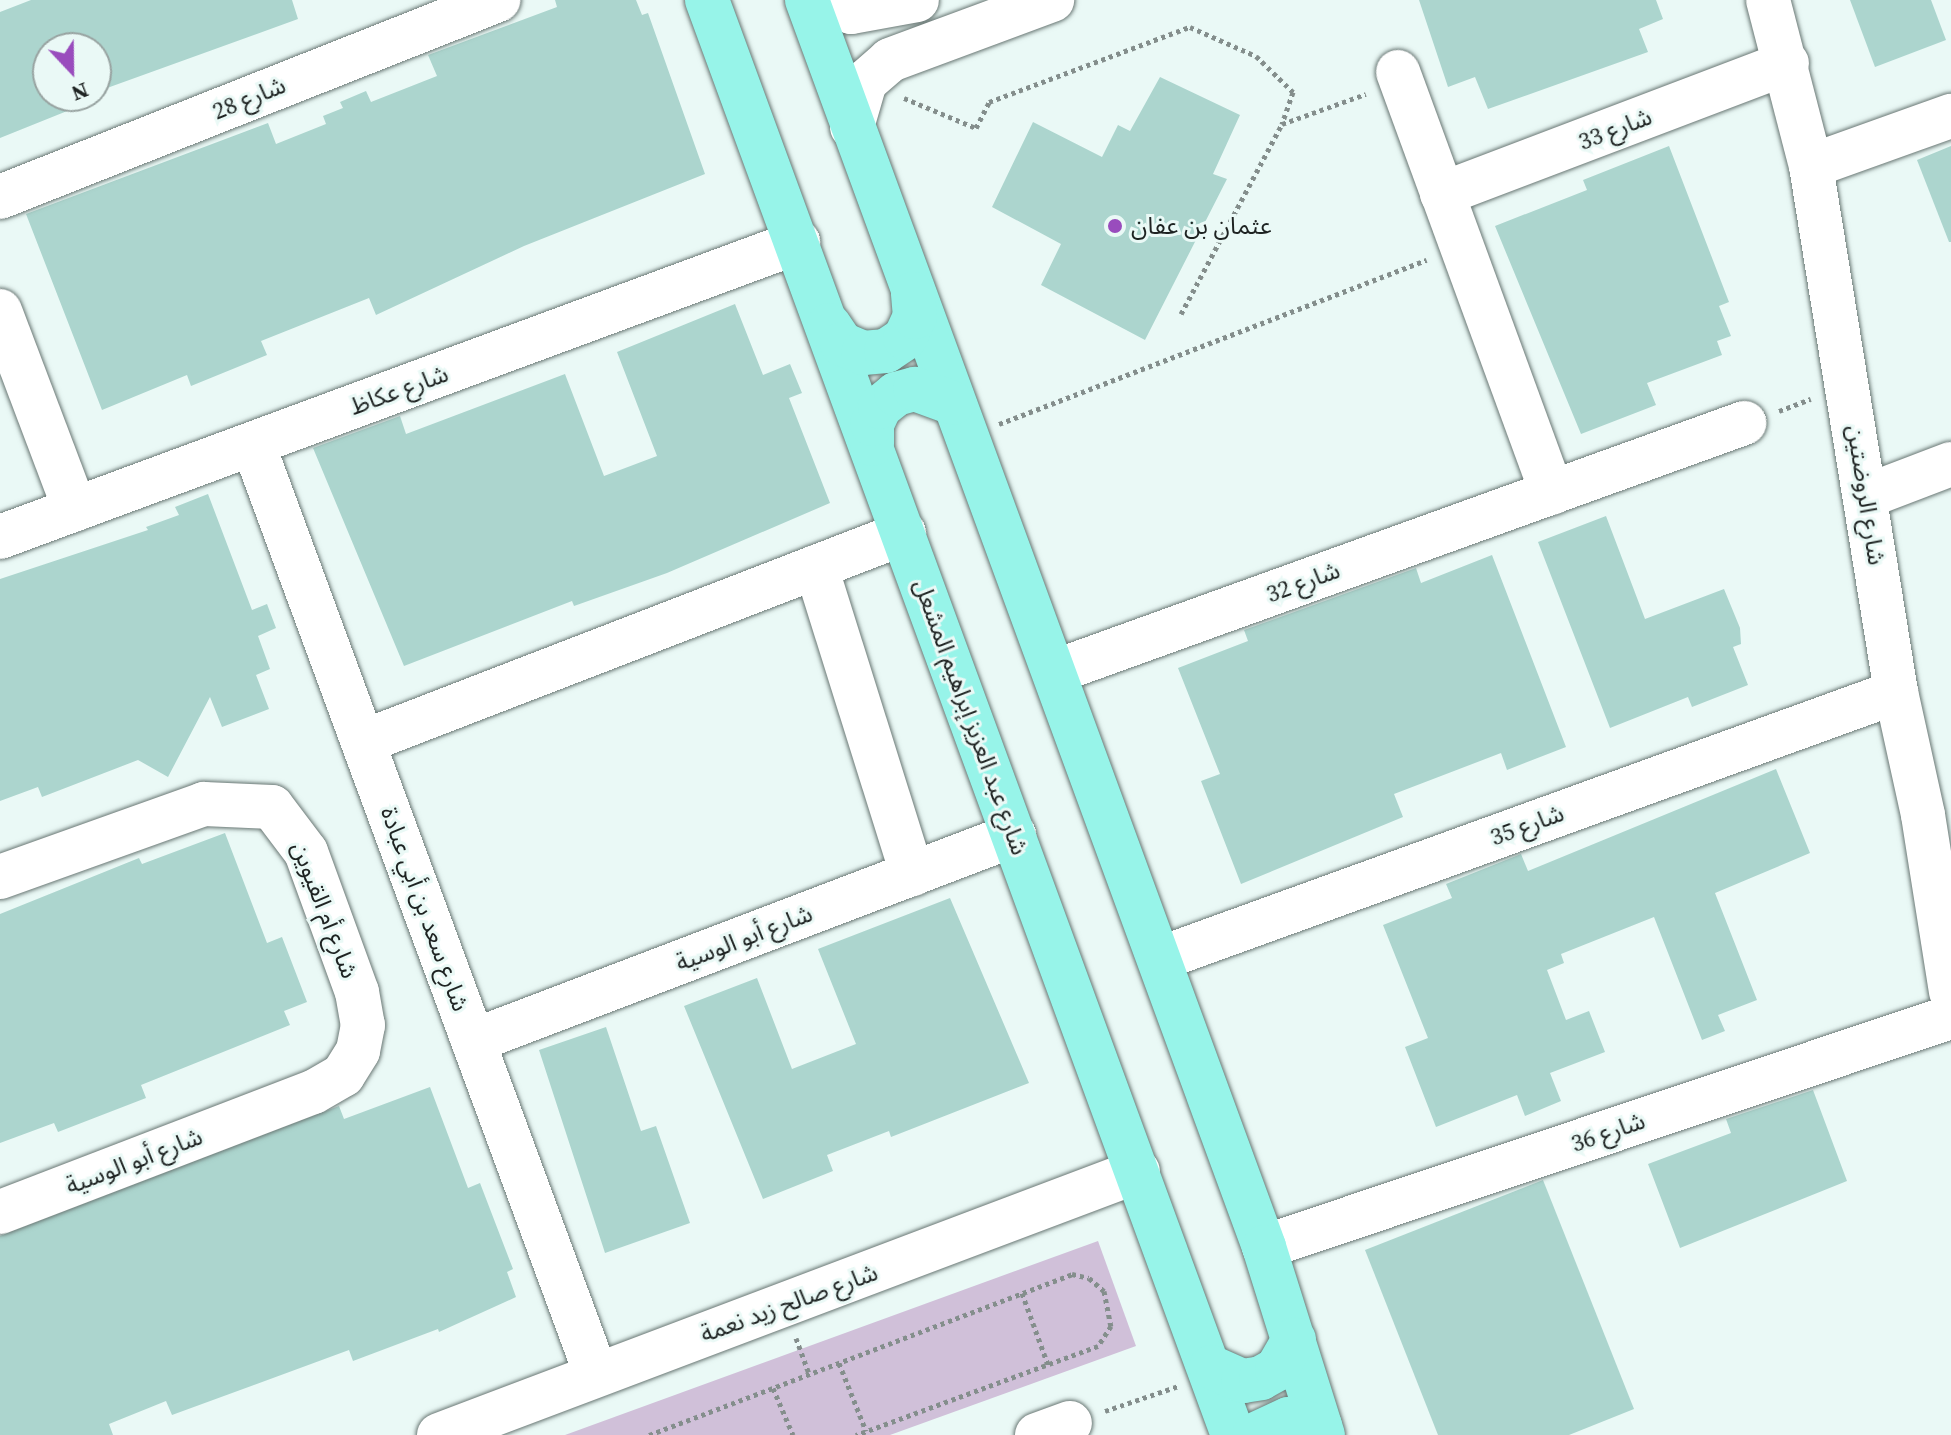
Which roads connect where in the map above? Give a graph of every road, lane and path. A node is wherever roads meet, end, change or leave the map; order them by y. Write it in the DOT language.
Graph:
graph roads {
  1 [pos="498,0"];
  2 [pos="707,0"];
  3 [pos="807,0"];
  4 [pos="830,0"];
  5 [pos="917,0"];
  6 [pos="1052,0"];
  7 [pos="1768,0"];
  8 [pos="1787,63"];
  9 [pos="1400,76"];
  10 [pos="865,82"];
  11 [pos="1951,116"];
  12 [pos="1282,124"];
  13 [pos="852,127"];
  14 [pos="1811,166"];
  15 [pos="1442,194"];
  16 [pos="0,197"];
  17 [pos="798,242"];
  18 [pos="1461,246"];
  19 [pos="913,294"];
  20 [pos="0,311"];
  21 [pos="1181,314"];
  22 [pos="829,325"];
  23 [pos="1848,386"];
  24 [pos="959,420"];
  25 [pos="1744,423"];
  26 [pos="253,444"];
  27 [pos="872,444"];
  28 [pos="1951,464"];
  29 [pos="1552,493"];
  30 [pos="1867,496"];
  31 [pos="75,509"];
  32 [pos="904,533"];
  33 [pos="0,537"];
  34 [pos="816,567"];
  35 [pos="1054,672"];
  36 [pos="1896,692"];
  37 [pos="363,742"];
  38 [pos="1937,810"];
  39 [pos="1014,835"];
  40 [pos="912,874"];
  41 [pos="0,877"];
  42 [pos="1159,959"];
  43 [pos="1951,992"];
  44 [pos="1951,1017"];
  45 [pos="473,1041"];
  46 [pos="313,1092"];
  47 [pos="1138,1171"];
  48 [pos="0,1212"];
  49 [pos="1264,1247"];
  50 [pos="1022,1293"];
  51 [pos="1294,1339"];
  52 [pos="839,1363"];
  53 [pos="1048,1365"];
  54 [pos="1212,1371"];
  55 [pos="596,1374"];
  56 [pos="773,1388"];
  57 [pos="1053,1429"];
  58 [pos="1322,1430"];
  59 [pos="866,1431"];
  60 [pos="452,1433"];
  61 [pos="649,1435"];
  62 [pos="793,1435"];
  63 [pos="856,1435"];
  64 [pos="1233,1435"];
  65 [pos="1254,1435"];
  1 -- 16 [label="street, شارع 28"];
  2 -- 17 [label="main road, شارع عبد العزيز إبراهيم المشعل"];
  3 -- 13 [label="main road"];
  4 -- 5 [label="street"];
  6 -- 10 [label="street"];
  7 -- 8 [label="street, شارع الروضتين"];
  8 -- 14 [label="street, شارع الروضتين"];
  8 -- 15 [label="street, شارع 33"];
  9 -- 12 [label="path"];
  9 -- 15 [label="street"];
  10 -- 12 [label="path"];
  10 -- 13 [label="street"];
  11 -- 14 [label="street"];
  12 -- 21 [label="path"];
  13 -- 19 [label="main road"];
  14 -- 23 [label="street, شارع الروضتين"];
  15 -- 18 [label="street"];
  17 -- 22 [label="main road, شارع عبد العزيز إبراهيم المشعل"];
  17 -- 26 [label="street, شارع عكاظ"];
  18 -- 24 [label="path"];
  18 -- 29 [label="street"];
  19 -- 22 [label="main road"];
  19 -- 24 [label="main road"];
  20 -- 31 [label="street"];
  22 -- 27 [label="main road, شارع عبد العزيز إبراهيم المشعل"];
  23 -- 25 [label="path"];
  23 -- 30 [label="street, شارع الروضتين"];
  24 -- 27 [label="main road"];
  24 -- 35 [label="main road"];
  25 -- 29 [label="street, شارع 32"];
  26 -- 31 [label="street, شارع عكاظ"];
  26 -- 37 [label="street, شارع سعد بن أبي عبادة"];
  27 -- 32 [label="main road, شارع عبد العزيز إبراهيم المشعل"];
  28 -- 30 [label="street"];
  29 -- 35 [label="street, شارع 32"];
  30 -- 36 [label="street, شارع الروضتين"];
  31 -- 33 [label="street, شارع عكاظ"];
  32 -- 34 [label="street"];
  32 -- 39 [label="main road, شارع عبد العزيز إبراهيم المشعل"];
  34 -- 37 [label="street"];
  34 -- 40 [label="street"];
  35 -- 42 [label="main road"];
  36 -- 38 [label="street, شارع الروضتين"];
  36 -- 42 [label="street, شارع 35"];
  37 -- 45 [label="street, شارع سعد بن أبي عبادة"];
  38 -- 43 [label="street, شارع الروضتين"];
  39 -- 40 [label="street, شارع أبو الوسية"];
  39 -- 47 [label="main road, شارع عبد العزيز إبراهيم المشعل"];
  40 -- 45 [label="street, شارع أبو الوسية"];
  41 -- 46 [label="street, شارع أم القيوين"];
  42 -- 49 [label="main road"];
  44 -- 49 [label="street, شارع 36"];
  45 -- 55 [label="street, شارع سعد بن أبي عبادة"];
  46 -- 48 [label="street, شارع أبو الوسية"];
  47 -- 54 [label="main road, شارع عبد العزيز إبراهيم المشعل"];
  47 -- 55 [label="street, شارع صالح زيد نعمة"];
  49 -- 51 [label="main road"];
  50 -- 52 [label="path"];
  50 -- 53 [label="path"];
  50 -- 53 [label="path"];
  51 -- 54 [label="main road"];
  51 -- 58 [label="main road"];
  52 -- 56 [label="path"];
  52 -- 59 [label="path"];
  53 -- 59 [label="path"];
  54 -- 57 [label="path"];
  54 -- 64 [label="main road, شارع عبد العزيز إبراهيم المشعل"];
  55 -- 60 [label="street, شارع صالح زيد نعمة"];
  56 -- 61 [label="path"];
  56 -- 62 [label="path"];
  58 -- 65 [label="main road"];
  59 -- 63 [label="path"];
}
